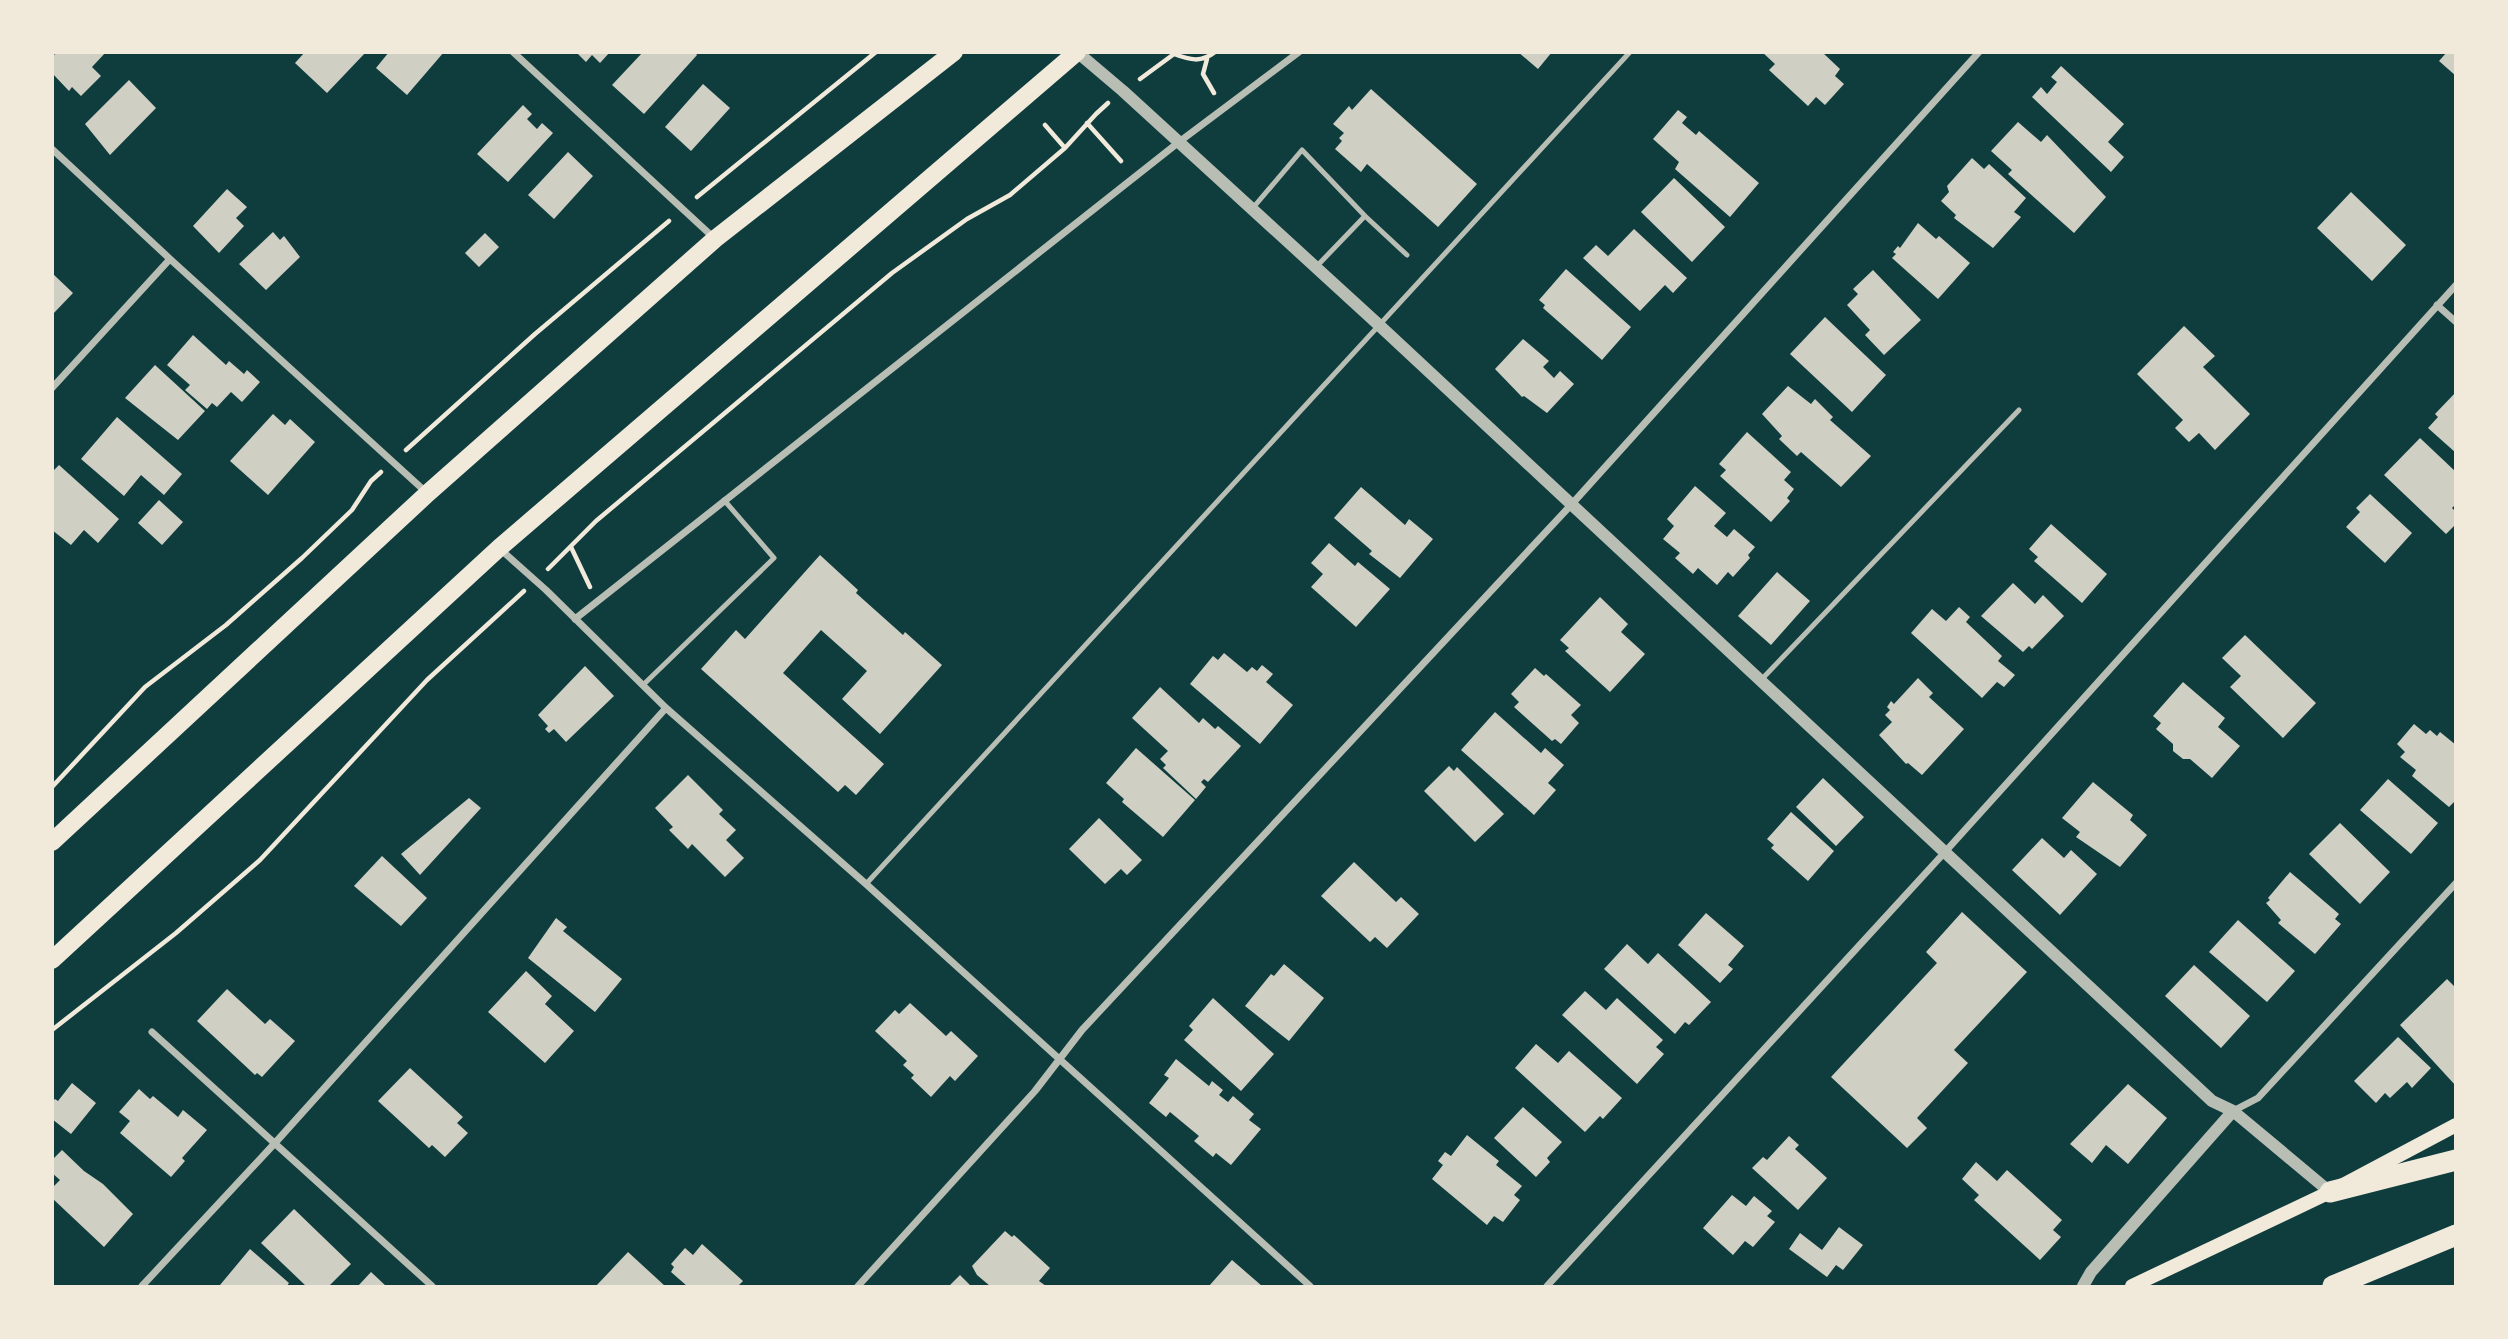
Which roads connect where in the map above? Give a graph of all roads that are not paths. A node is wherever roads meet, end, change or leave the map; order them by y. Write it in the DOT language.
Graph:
graph roads {
  1 [pos="513,52"];
  2 [pos="954,52"];
  3 [pos="1077,52"];
  4 [pos="1299,52"];
  5 [pos="1630,52"];
  6 [pos="1979,52"];
  7 [pos="1179,142"];
  8 [pos="52,149"];
  9 [pos="1252,209"];
  10 [pos="1365,216"];
  11 [pos="715,239"];
  12 [pos="1407,255"];
  13 [pos="170,259"];
  14 [pos="1315,267"];
  15 [pos="2455,285"];
  16 [pos="2437,305"];
  17 [pos="2455,322"];
  18 [pos="1380,326"];
  19 [pos="52,388"];
  20 [pos="2019,410"];
  21 [pos="428,493"];
  22 [pos="723,500"];
  23 [pos="1571,505"];
  24 [pos="499,548"];
  25 [pos="575,619"];
  26 [pos="1761,680"];
  27 [pos="643,685"];
  28 [pos="666,708"];
  29 [pos="52,842"];
  30 [pos="1945,852"];
  31 [pos="2455,883"];
  32 [pos="866,884"];
  33 [pos="52,960"];
  34 [pos="152,1031"];
  35 [pos="1060,1060"];
  36 [pos="2233,1111"];
  37 [pos="2455,1125"];
  38 [pos="275,1143"];
  39 [pos="2455,1160"];
  40 [pos="2330,1192"];
  41 [pos="2455,1235"];
  42 [pos="142,1286"];
  43 [pos="432,1286"];
  44 [pos="858,1286"];
  45 [pos="1310,1286"];
  46 [pos="1547,1286"];
  47 [pos="2083,1286"];
  48 [pos="2132,1286"];
  49 [pos="2333,1286"];
  1 -- 11 [label="street"];
  2 -- 11 [label="main road"];
  3 -- 7 [label="street"];
  3 -- 24 [label="main road"];
  4 -- 7 [label="street"];
  5 -- 18 [label="lane"];
  6 -- 23 [label="street"];
  7 -- 9 [label="street"];
  7 -- 22 [label="street"];
  8 -- 13 [label="street"];
  9 -- 10 [label="lane"];
  9 -- 14 [label="street"];
  10 -- 12 [label="lane"];
  10 -- 14 [label="lane"];
  11 -- 21 [label="main road"];
  13 -- 19 [label="street"];
  13 -- 21 [label="street"];
  14 -- 18 [label="street"];
  15 -- 16 [label="street"];
  16 -- 17 [label="street"];
  16 -- 30 [label="street"];
  18 -- 23 [label="street"];
  18 -- 32 [label="lane"];
  20 -- 26 [label="lane"];
  21 -- 29 [label="main road"];
  22 -- 25 [label="street"];
  22 -- 27 [label="lane"];
  23 -- 26 [label="street"];
  23 -- 35 [label="street"];
  24 -- 25 [label="street"];
  24 -- 33 [label="main road"];
  25 -- 27 [label="street"];
  26 -- 30 [label="street"];
  27 -- 28 [label="street"];
  28 -- 32 [label="street"];
  28 -- 38 [label="street"];
  30 -- 36 [label="street"];
  30 -- 46 [label="street"];
  31 -- 36 [label="street"];
  32 -- 35 [label="street"];
  34 -- 38 [label="street"];
  35 -- 44 [label="street"];
  35 -- 45 [label="street"];
  36 -- 40 [label="street"];
  36 -- 47 [label="street"];
  37 -- 40 [label="main road"];
  38 -- 42 [label="street"];
  38 -- 43 [label="street"];
  39 -- 40 [label="highway"];
  40 -- 48 [label="main road"];
  41 -- 49 [label="highway"];
}
